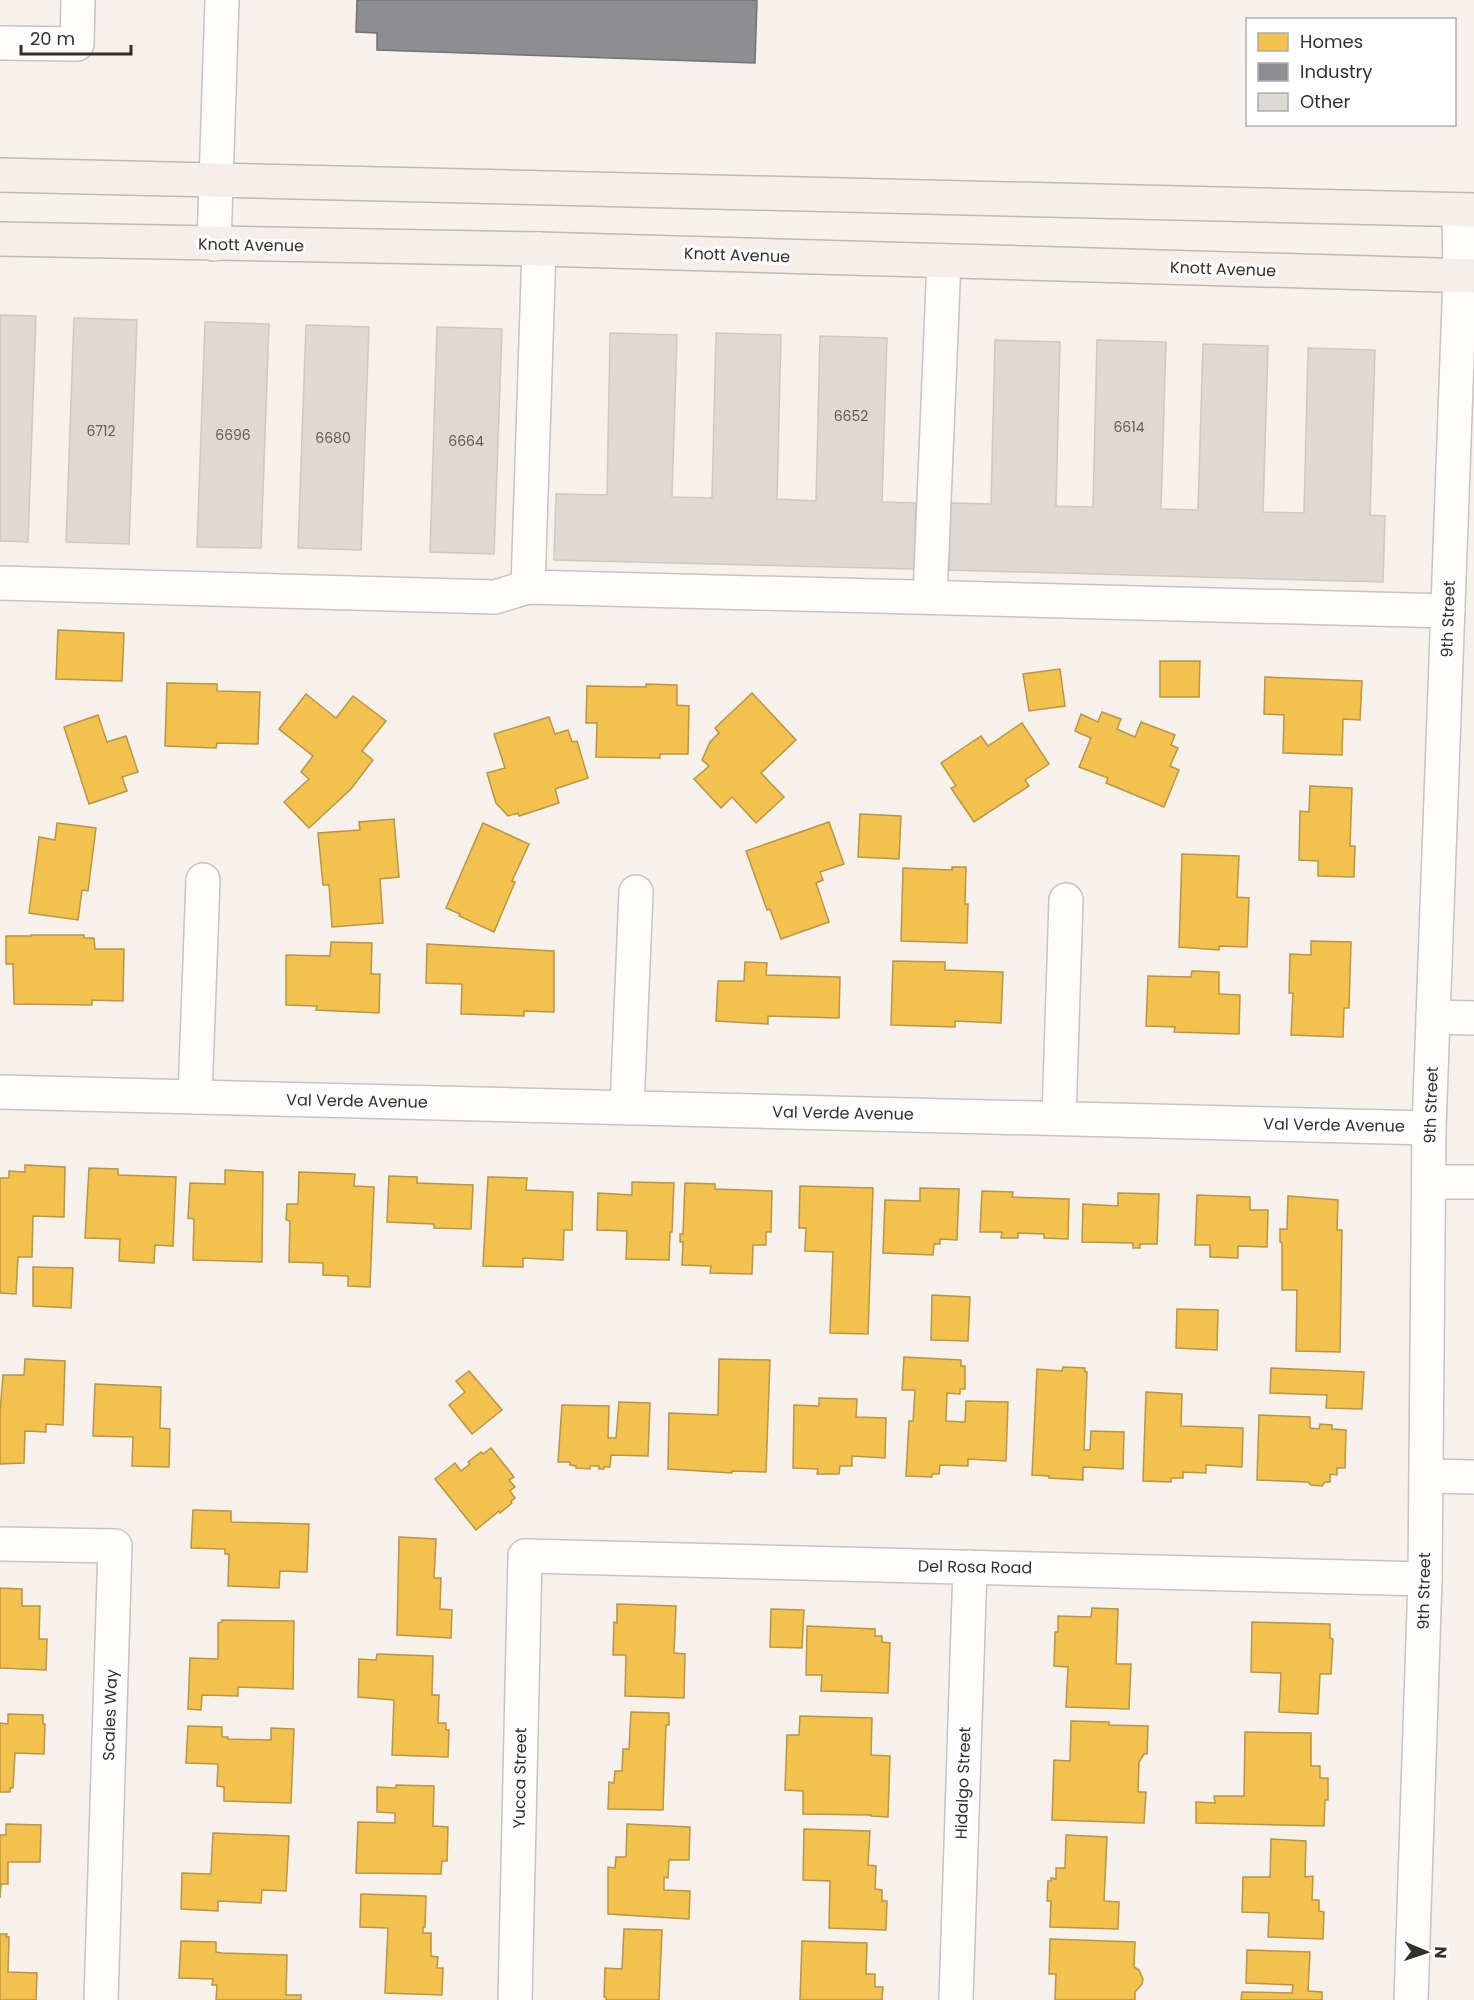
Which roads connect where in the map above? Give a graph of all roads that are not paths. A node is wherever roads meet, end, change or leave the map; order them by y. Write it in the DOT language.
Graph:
graph roads {
  1 [pos="78,0"];
  2 [pos="222,0"];
  3 [pos="0,43"];
  4 [pos="0,175"];
  5 [pos="216,181"];
  6 [pos="1467,210"];
  7 [pos="0,239"];
  8 [pos="214,244"];
  9 [pos="539,249"];
  10 [pos="944,261"];
  11 [pos="1467,276"];
  12 [pos="1463,481"];
  13 [pos="0,583"];
  14 [pos="528,587"];
  15 [pos="930,597"];
  16 [pos="1457,599"];
  17 [pos="203,880"];
  18 [pos="636,892"];
  19 [pos="1066,900"];
  20 [pos="1433,1017"];
  21 [pos="1474,1018"];
  22 [pos="0,1092"];
  23 [pos="195,1097"];
  24 [pos="627,1108"];
  25 [pos="1059,1118"];
  26 [pos="1430,1128"];
  27 [pos="1429,1182"];
  28 [pos="1474,1182"];
  29 [pos="1426,1476"];
  30 [pos="1474,1477"];
  31 [pos="0,1544"];
  32 [pos="525,1556"];
  33 [pos="970,1567"];
  34 [pos="1425,1579"];
  35 [pos="102,2000"];
  36 [pos="515,2000"];
  37 [pos="956,2000"];
  38 [pos="1411,2000"];
  1 -- 3 [label="street"];
  2 -- 5 [label="street"];
  4 -- 5 [label="main road"];
  5 -- 6 [label="main road"];
  5 -- 8 [label="street"];
  6 -- 11 [label="street, 9th Street"];
  7 -- 8 [label="main road, Knott Avenue"];
  8 -- 9 [label="main road, Knott Avenue"];
  9 -- 10 [label="main road, Knott Avenue"];
  9 -- 14 [label="street"];
  10 -- 11 [label="main road, Knott Avenue"];
  10 -- 15 [label="street"];
  11 -- 12 [label="street, 9th Street"];
  12 -- 16 [label="street, 9th Street"];
  13 -- 14 [label="street"];
  14 -- 15 [label="street"];
  15 -- 16 [label="street"];
  16 -- 20 [label="street, 9th Street"];
  17 -- 23 [label="street"];
  18 -- 24 [label="street"];
  19 -- 25 [label="street"];
  20 -- 21 [label="street"];
  20 -- 26 [label="street, 9th Street"];
  22 -- 23 [label="street, Val Verde Avenue"];
  23 -- 24 [label="street, Val Verde Avenue"];
  24 -- 25 [label="street, Val Verde Avenue"];
  25 -- 26 [label="street, Val Verde Avenue"];
  26 -- 27 [label="street, 9th Street"];
  27 -- 28 [label="street"];
  27 -- 29 [label="street, 9th Street"];
  29 -- 30 [label="street"];
  29 -- 34 [label="street, 9th Street"];
  31 -- 35 [label="street, Scales Way"];
  32 -- 33 [label="street, Del Rosa Road"];
  32 -- 36 [label="street, Yucca Street"];
  33 -- 34 [label="street, Del Rosa Road"];
  33 -- 37 [label="street, Hidalgo Street"];
  34 -- 38 [label="street, 9th Street"];
}
